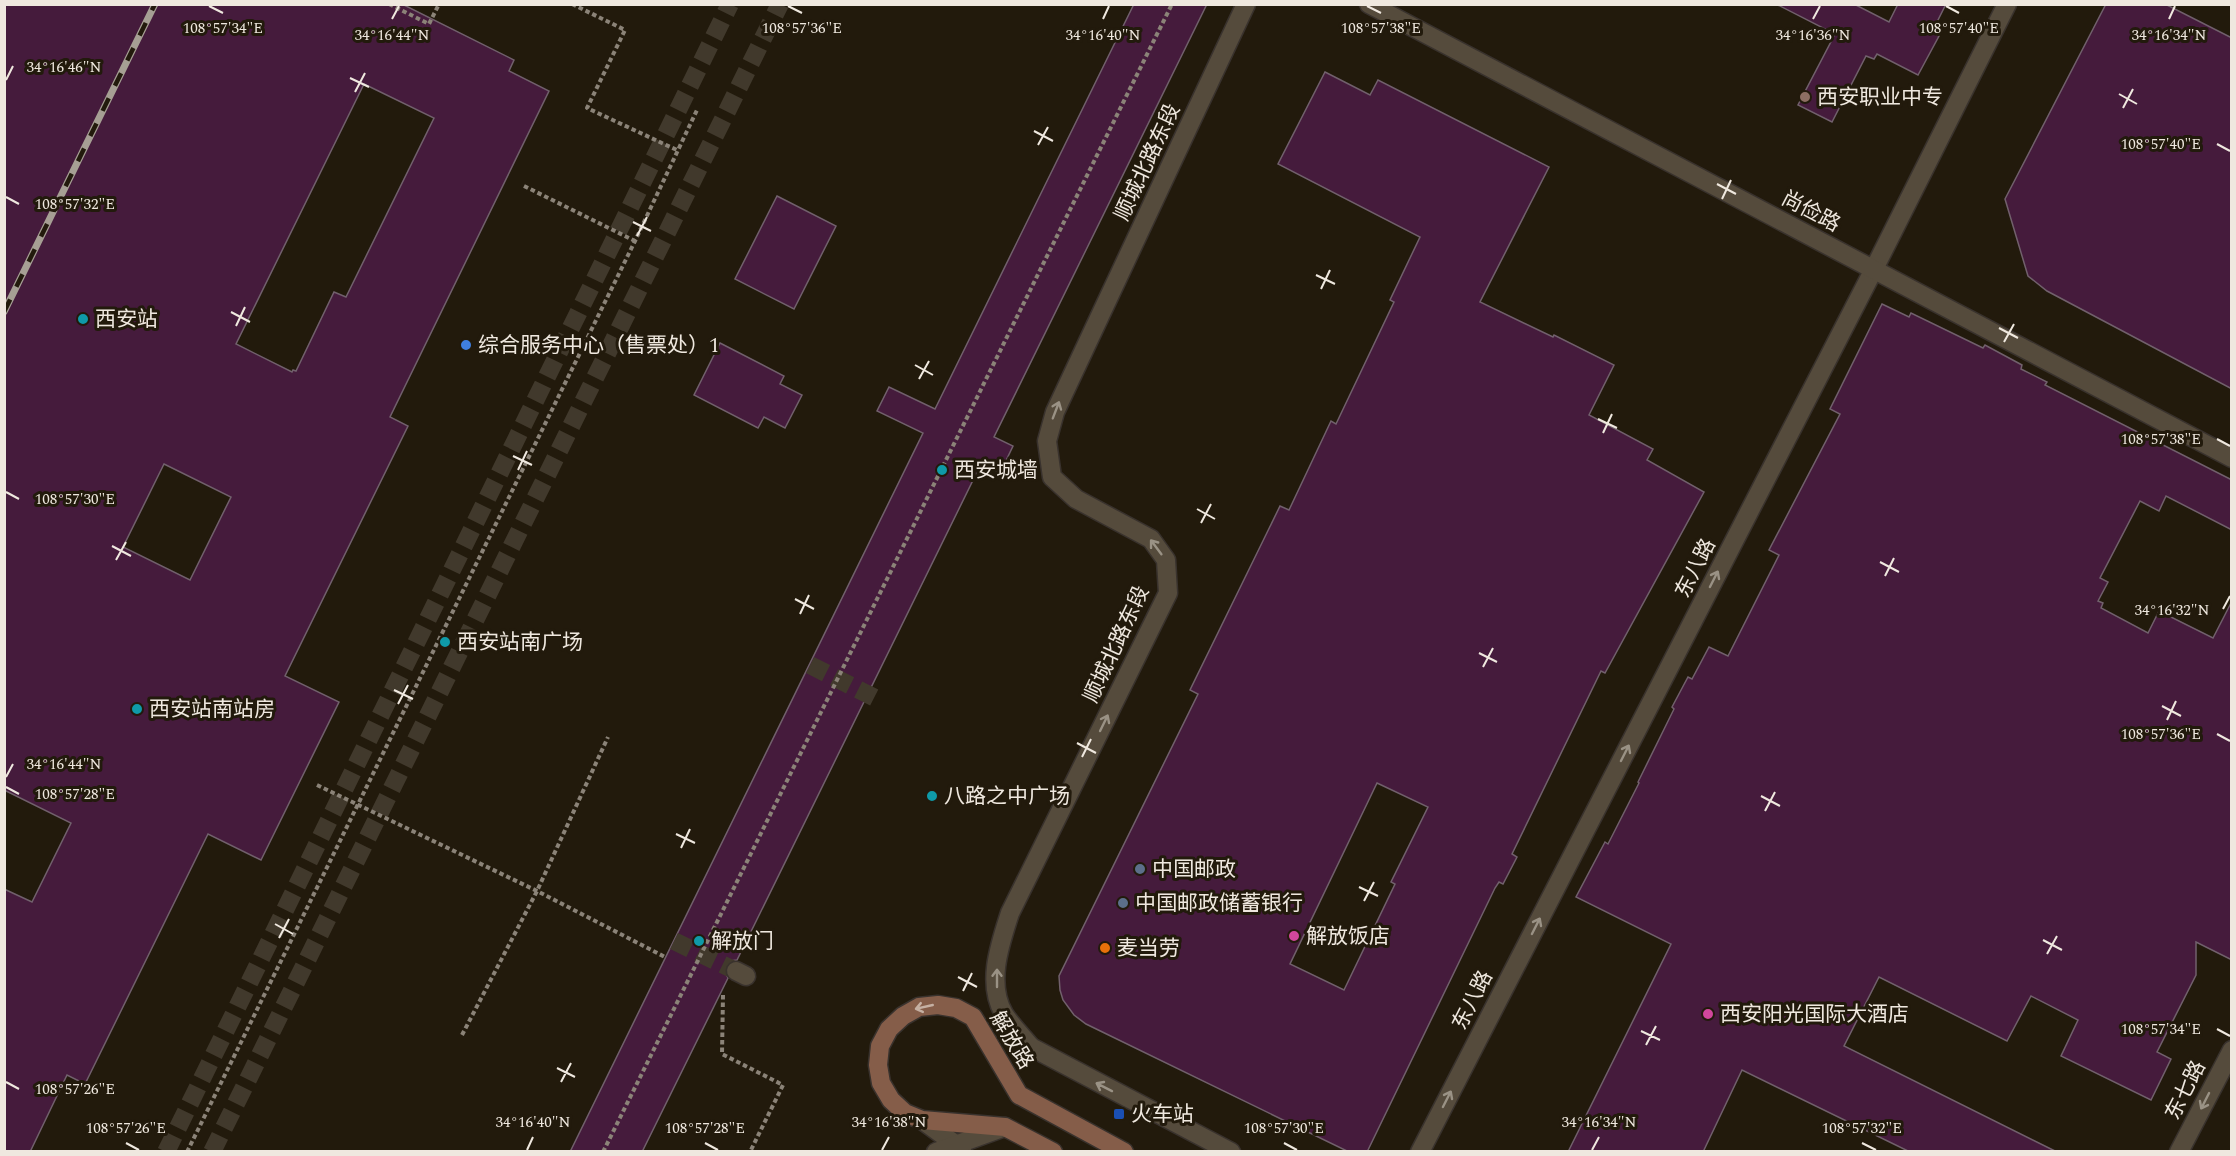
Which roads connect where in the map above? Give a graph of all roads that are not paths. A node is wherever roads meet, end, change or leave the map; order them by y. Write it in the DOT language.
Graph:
graph roads {
  1 [pos="1246,4"];
  2 [pos="1369,4"];
  3 [pos="2007,4"];
  4 [pos="1874,269"];
  5 [pos="2232,458"];
  6 [pos="2232,1050"];
  7 [pos="922,1120"];
  8 [pos="1005,1127"];
  9 [pos="959,1148"];
  10 [pos="936,1152"];
  11 [pos="1053,1152"];
  12 [pos="1124,1152"];
  13 [pos="1231,1152"];
  14 [pos="1420,1152"];
  15 [pos="2179,1152"];
  13 -- 1 [label="street, 顺城北路东段, one-way"];
  2 -- 4 [label="street, 尚俭路"];
  3 -- 4 [label="street, 东八路"];
  4 -- 5 [label="street, 尚俭路"];
  14 -- 4 [label="street, 东八路, one-way"];
  6 -- 15 [label="street, 东七路, one-way"];
  7 -- 8 [label="main road, 解放路"];
  7 -- 9 [label="street"];
  12 -- 7 [label="main road, 解放路, one-way"];
  8 -- 9 [label="street"];
  8 -- 11 [label="main road, 解放路"];
  9 -- 10 [label="street"];
}
